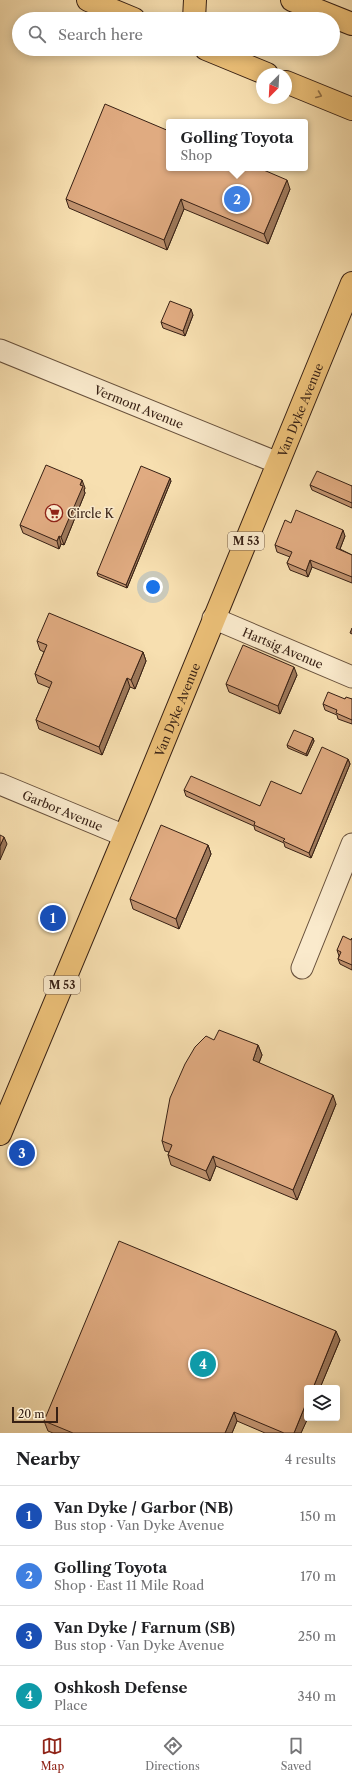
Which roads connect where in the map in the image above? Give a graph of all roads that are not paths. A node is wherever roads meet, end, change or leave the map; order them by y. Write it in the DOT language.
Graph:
graph roads {
  1 [pos="88,0"];
  2 [pos="195,0"];
  3 [pos="292,0"];
  4 [pos="117,12"];
  5 [pos="194,12"];
  6 [pos="322,12"];
  7 [pos="340,19"];
  8 [pos="352,24"];
  9 [pos="223,56"];
  10 [pos="256,69"];
  11 [pos="292,84"];
  12 [pos="352,109"];
  13 [pos="352,283"];
  14 [pos="0,350"];
  15 [pos="278,463"];
  16 [pos="213,618"];
  17 [pos="352,677"];
  18 [pos="0,784"];
  19 [pos="125,836"];
  20 [pos="352,844"];
  21 [pos="302,968"];
  22 [pos="0,1134"];
  1 -- 4 [label="main road"];
  2 -- 5 [label="main road"];
  3 -- 6 [label="main road"];
  7 -- 8 [label="main road"];
  9 -- 10 [label="main road"];
  11 -- 12 [label="main road, one-way"];
  13 -- 15 [label="main road, Van Dyke Avenue / M 53"];
  14 -- 15 [label="street, Vermont Avenue"];
  15 -- 16 [label="main road, Van Dyke Avenue / M 53"];
  16 -- 17 [label="street, Hartsig Avenue"];
  16 -- 19 [label="main road, Van Dyke Avenue / M 53"];
  18 -- 19 [label="street, Garbor Avenue"];
  19 -- 22 [label="main road, Van Dyke Avenue / M 53"];
  20 -- 21 [label="street"];
}
